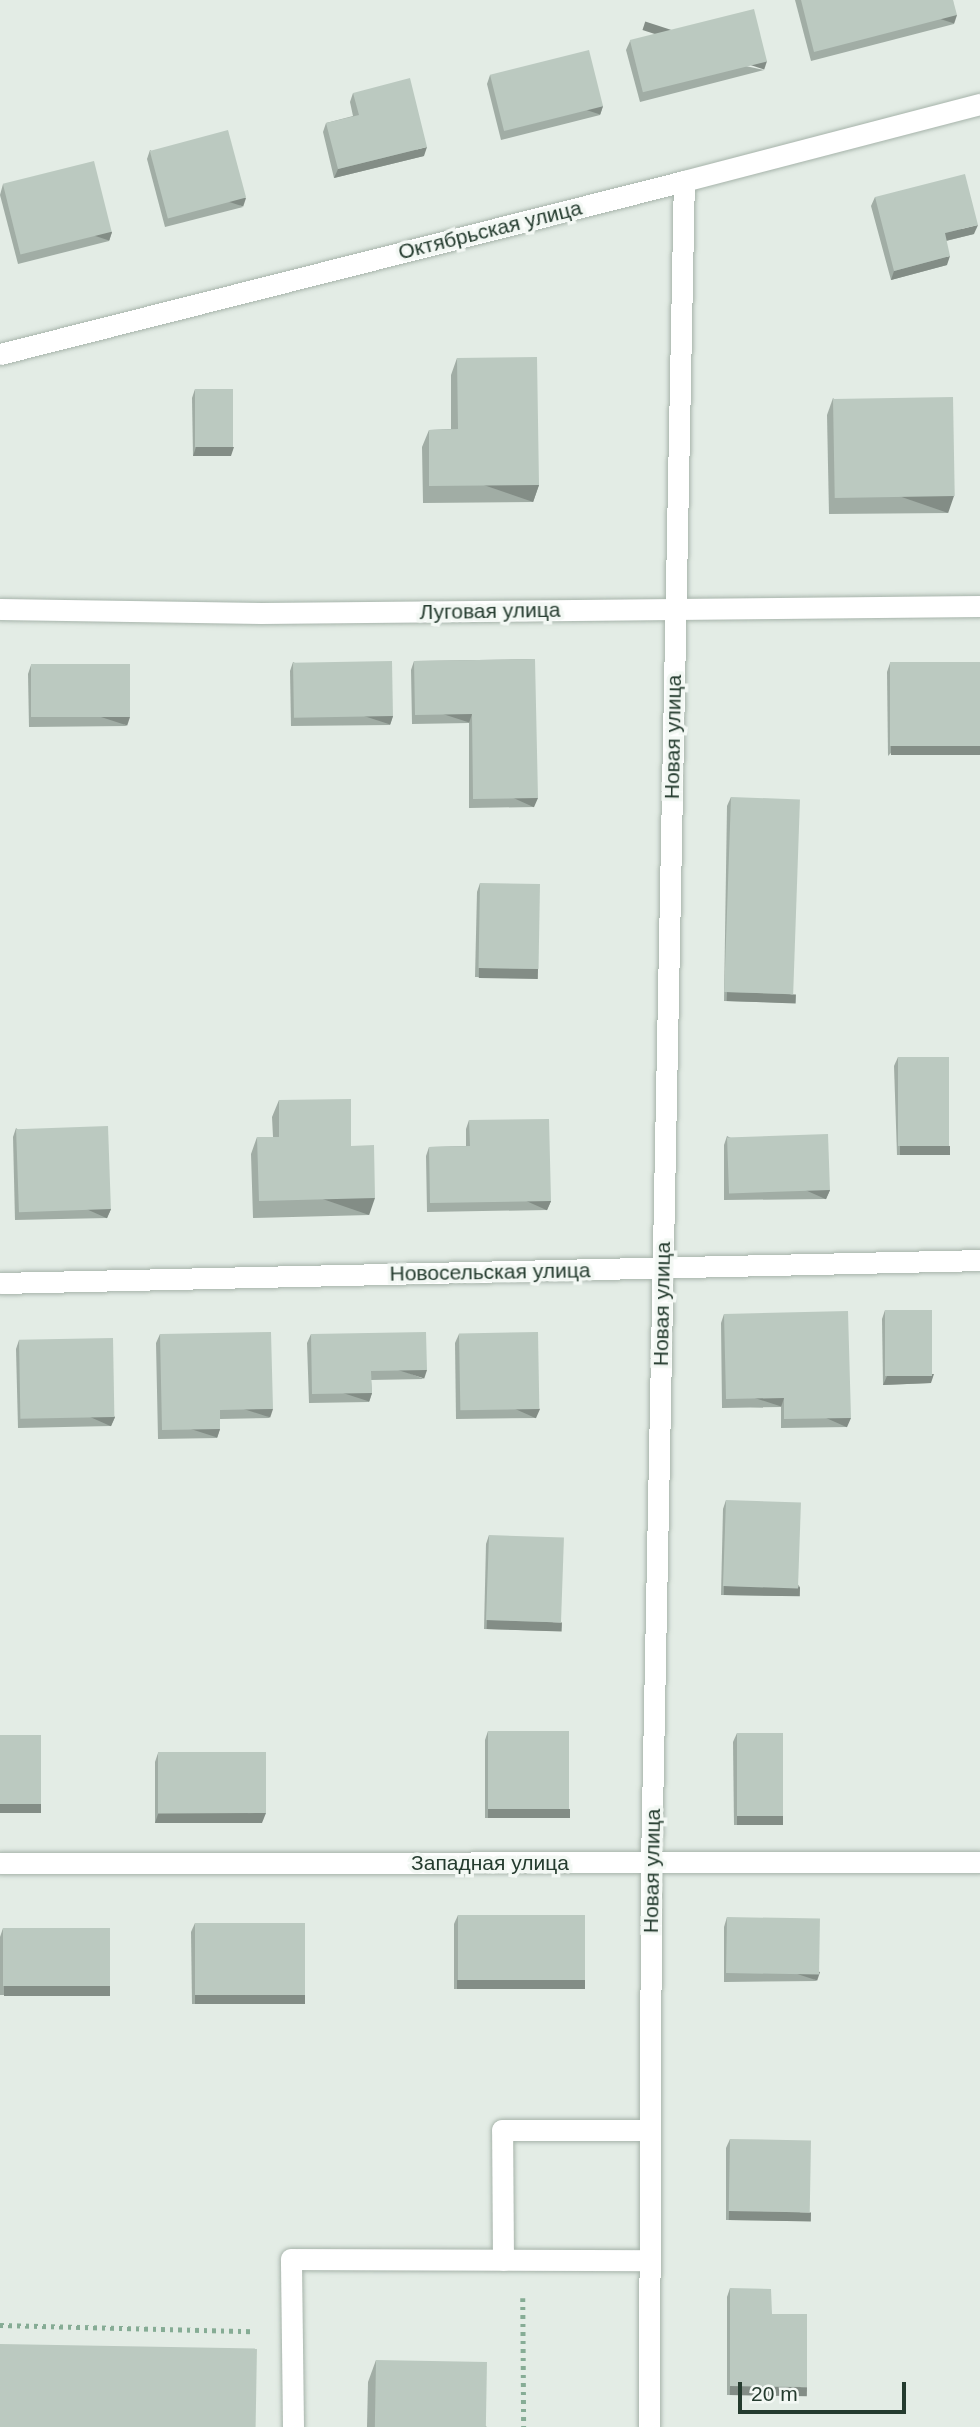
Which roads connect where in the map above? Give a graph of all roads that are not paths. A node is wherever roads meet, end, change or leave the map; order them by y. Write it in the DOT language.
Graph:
graph roads {
  1 [pos="980,104"];
  2 [pos="684,181"];
  3 [pos="0,354"];
  4 [pos="980,606"];
  5 [pos="0,609"];
  6 [pos="676,609"];
  7 [pos="980,1260"];
  8 [pos="663,1268"];
  9 [pos="0,1283"];
  10 [pos="980,1862"];
  11 [pos="0,1863"];
  12 [pos="651,1864"];
  13 [pos="650,2130"];
  14 [pos="513,2260"];
  15 [pos="650,2260"];
  16 [pos="293,2427"];
  17 [pos="649,2427"];
  1 -- 2 [label="street, Октябрьская улица"];
  2 -- 3 [label="street, Октябрьская улица"];
  2 -- 6 [label="street, Новая улица"];
  4 -- 6 [label="street, Луговая улица"];
  5 -- 6 [label="street, Луговая улица"];
  6 -- 8 [label="street, Новая улица"];
  7 -- 8 [label="street, Новосельская улица"];
  8 -- 9 [label="street, Новосельская улица"];
  8 -- 12 [label="street, Новая улица"];
  10 -- 12 [label="street, Западная улица"];
  11 -- 12 [label="street, Западная улица"];
  12 -- 13 [label="street, Новая улица"];
  13 -- 14 [label="street"];
  13 -- 15 [label="street, Новая улица"];
  14 -- 15 [label="street"];
  14 -- 16 [label="street"];
  15 -- 17 [label="street, Новая улица"];
}
